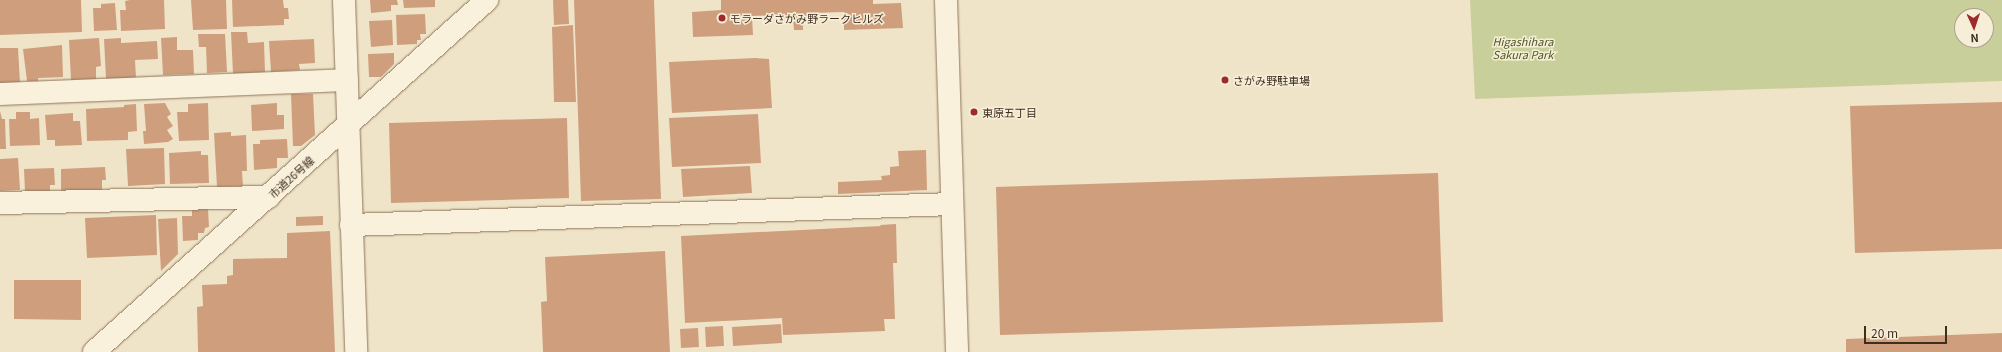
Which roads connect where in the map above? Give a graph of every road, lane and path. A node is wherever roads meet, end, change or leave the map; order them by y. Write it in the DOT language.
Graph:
graph roads {
  1 [pos="344,0"];
  2 [pos="487,0"];
  3 [pos="946,0"];
  4 [pos="346,80"];
  5 [pos="0,94"];
  6 [pos="348,125"];
  7 [pos="269,197"];
  8 [pos="0,203"];
  9 [pos="952,204"];
  10 [pos="351,225"];
  11 [pos="94,352"];
  12 [pos="356,352"];
  13 [pos="957,352"];
  1 -- 4 [label="street"];
  2 -- 6 [label="street, 市道26号線"];
  3 -- 9 [label="street"];
  4 -- 5 [label="street"];
  4 -- 6 [label="street"];
  6 -- 7 [label="street, 市道26号線"];
  6 -- 10 [label="street"];
  7 -- 8 [label="street"];
  7 -- 11 [label="street, 市道26号線"];
  9 -- 10 [label="street"];
  9 -- 13 [label="street"];
  10 -- 12 [label="street"];
}
